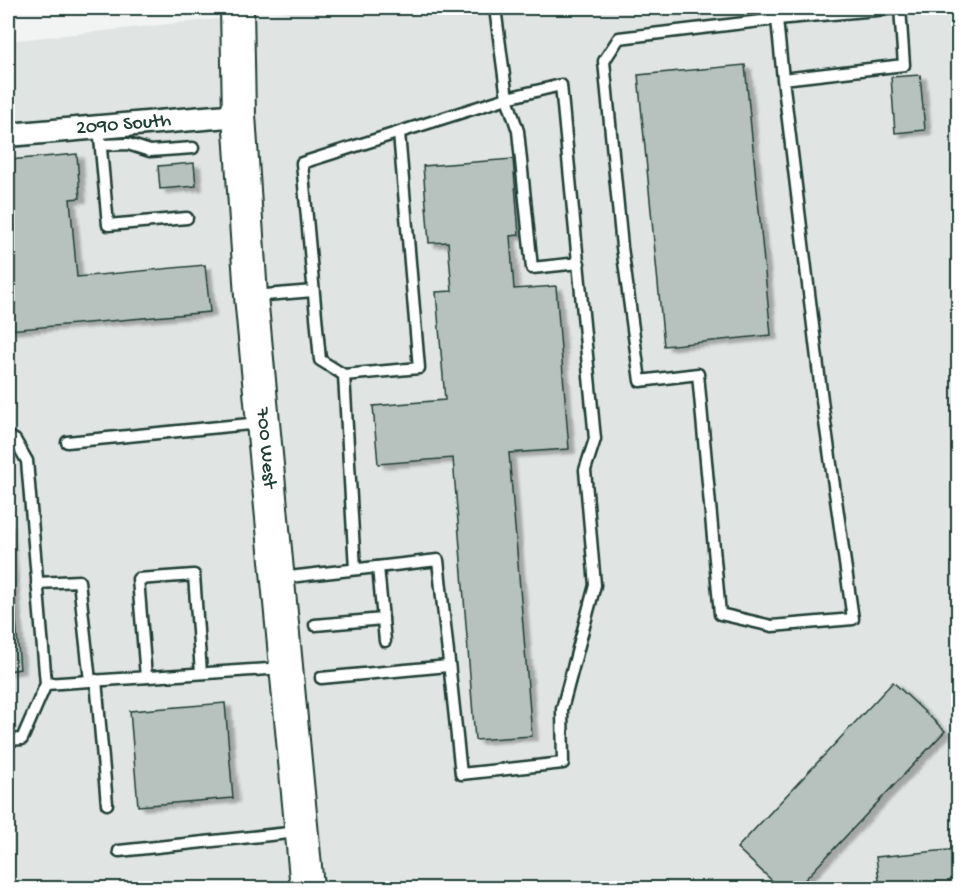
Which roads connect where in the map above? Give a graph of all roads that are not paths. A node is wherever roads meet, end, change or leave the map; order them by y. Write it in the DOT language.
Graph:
graph roads {
  1 [pos="237,8"];
  2 [pos="495,8"];
  3 [pos="899,8"];
  4 [pos="777,13"];
  5 [pos="958,46"];
  6 [pos="958,58"];
  7 [pos="783,79"];
  8 [pos="507,98"];
  9 [pos="239,115"];
  10 [pos="399,133"];
  11 [pos="8,135"];
  12 [pos="100,136"];
  13 [pos="193,148"];
  14 [pos="187,218"];
  15 [pos="579,263"];
  16 [pos="313,291"];
  17 [pos="251,296"];
  18 [pos="344,375"];
  19 [pos="263,422"];
  20 [pos="8,436"];
  21 [pos="67,442"];
  22 [pos="378,567"];
  23 [pos="355,569"];
  24 [pos="278,579"];
  25 [pos="36,583"];
  26 [pos="382,618"];
  27 [pos="315,625"];
  28 [pos="385,641"];
  29 [pos="448,666"];
  30 [pos="286,668"];
  31 [pos="201,674"];
  32 [pos="146,677"];
  33 [pos="321,678"];
  34 [pos="93,680"];
  35 [pos="46,684"];
  36 [pos="8,740"];
  37 [pos="108,804"];
  38 [pos="301,832"];
  39 [pos="119,850"];
  40 [pos="307,888"];
  1 -- 9 [label="street, 700 West"];
  2 -- 8 [label="lane"];
  3 -- 4 [label="lane"];
  3 -- 7 [label="lane"];
  4 -- 7 [label="lane"];
  4 -- 7 [label="lane"];
  5 -- 6 [label="lane"];
  8 -- 10 [label="lane"];
  8 -- 15 [label="lane"];
  8 -- 15 [label="lane"];
  9 -- 12 [label="street, 2090 South"];
  9 -- 17 [label="street, 700 West"];
  10 -- 16 [label="lane"];
  10 -- 18 [label="lane"];
  11 -- 12 [label="street, 2090 South"];
  12 -- 13 [label="lane"];
  12 -- 14 [label="lane"];
  15 -- 29 [label="lane"];
  16 -- 17 [label="lane"];
  16 -- 18 [label="lane"];
  17 -- 19 [label="street, 700 West"];
  18 -- 23 [label="lane"];
  19 -- 21 [label="lane"];
  19 -- 24 [label="street, 700 West"];
  20 -- 25 [label="lane"];
  22 -- 23 [label="lane"];
  22 -- 26 [label="lane"];
  22 -- 29 [label="lane"];
  23 -- 24 [label="lane"];
  24 -- 30 [label="street, 700 West"];
  25 -- 34 [label="lane"];
  25 -- 35 [label="lane"];
  26 -- 27 [label="lane"];
  26 -- 28 [label="lane"];
  29 -- 33 [label="lane"];
  30 -- 31 [label="lane"];
  30 -- 38 [label="street, 700 West"];
  31 -- 32 [label="lane"];
  31 -- 32 [label="lane"];
  32 -- 34 [label="lane"];
  34 -- 35 [label="lane"];
  34 -- 37 [label="lane"];
  35 -- 36 [label="lane"];
  38 -- 39 [label="lane"];
  38 -- 40 [label="street, 700 West"];
}
